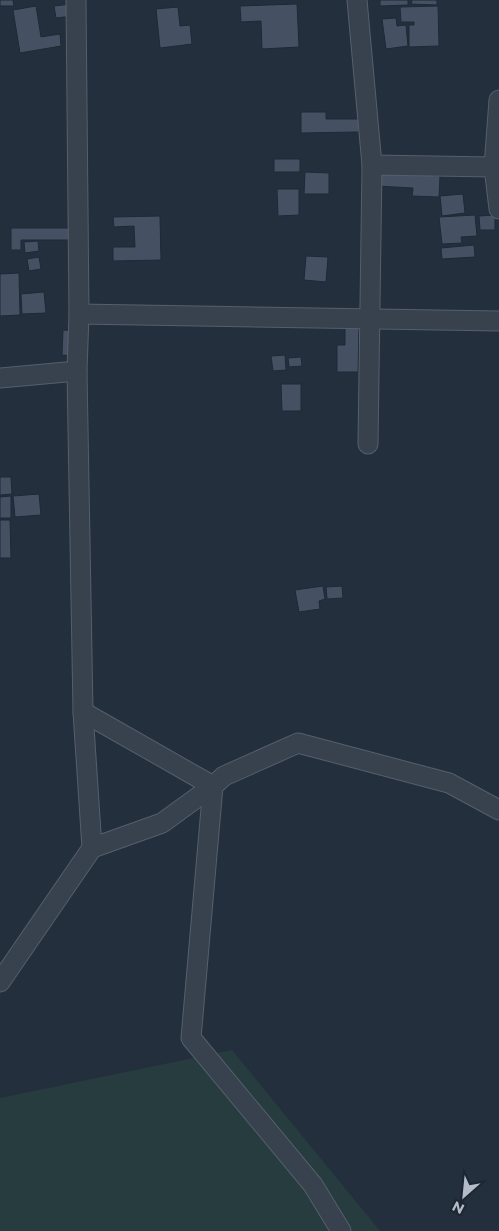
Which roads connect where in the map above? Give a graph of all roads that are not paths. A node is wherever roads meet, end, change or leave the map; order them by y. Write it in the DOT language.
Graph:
graph roads {
  1 [pos="76,0"];
  2 [pos="358,0"];
  3 [pos="499,100"];
  4 [pos="372,165"];
  5 [pos="494,167"];
  6 [pos="499,210"];
  7 [pos="79,314"];
  8 [pos="370,319"];
  9 [pos="499,321"];
  10 [pos="77,371"];
  11 [pos="0,378"];
  12 [pos="368,444"];
  13 [pos="83,712"];
  14 [pos="213,786"];
  15 [pos="499,810"];
  16 [pos="92,848"];
  17 [pos="0,982"];
  18 [pos="340,1231"];
  1 -- 7 [label="street"];
  2 -- 4 [label="street"];
  3 -- 5 [label="street"];
  4 -- 5 [label="street"];
  4 -- 8 [label="street"];
  5 -- 6 [label="street"];
  7 -- 8 [label="street"];
  7 -- 10 [label="street"];
  8 -- 9 [label="street"];
  8 -- 12 [label="street"];
  10 -- 11 [label="street"];
  10 -- 13 [label="street"];
  13 -- 14 [label="street"];
  13 -- 16 [label="street"];
  14 -- 15 [label="street"];
  14 -- 16 [label="street"];
  14 -- 18 [label="street"];
  16 -- 17 [label="street"];
}
